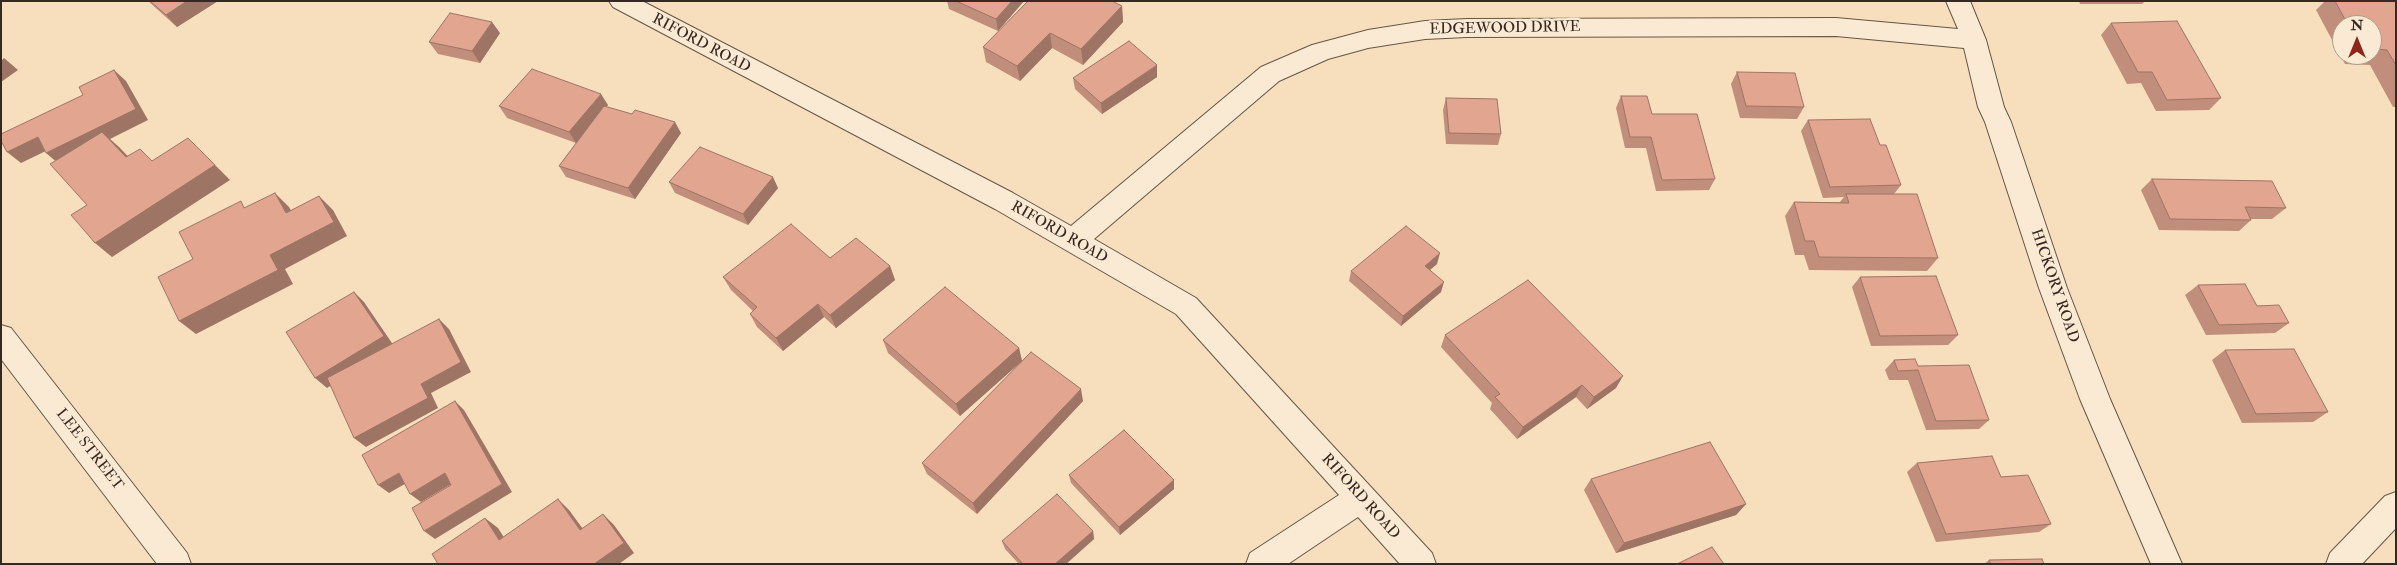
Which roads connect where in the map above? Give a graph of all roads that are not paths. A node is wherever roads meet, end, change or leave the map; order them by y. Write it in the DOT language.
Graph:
graph roads {
  1 [pos="621,1"];
  2 [pos="1958,1"];
  3 [pos="1974,40"];
  4 [pos="1073,240"];
  5 [pos="1,336"];
  6 [pos="1361,498"];
  7 [pos="2396,506"];
  8 [pos="176,564"];
  9 [pos="1261,564"];
  10 [pos="1421,564"];
  11 [pos="2168,564"];
  12 [pos="2341,564"];
  1 -- 4 [label="street, RIFORD ROAD"];
  2 -- 3 [label="street, HICKORY ROAD"];
  3 -- 4 [label="street, EDGEWOOD DRIVE"];
  3 -- 11 [label="street, HICKORY ROAD"];
  4 -- 6 [label="street, RIFORD ROAD"];
  5 -- 8 [label="street, LEE STREET"];
  6 -- 9 [label="street"];
  6 -- 10 [label="street, RIFORD ROAD"];
  7 -- 12 [label="street"];
}
